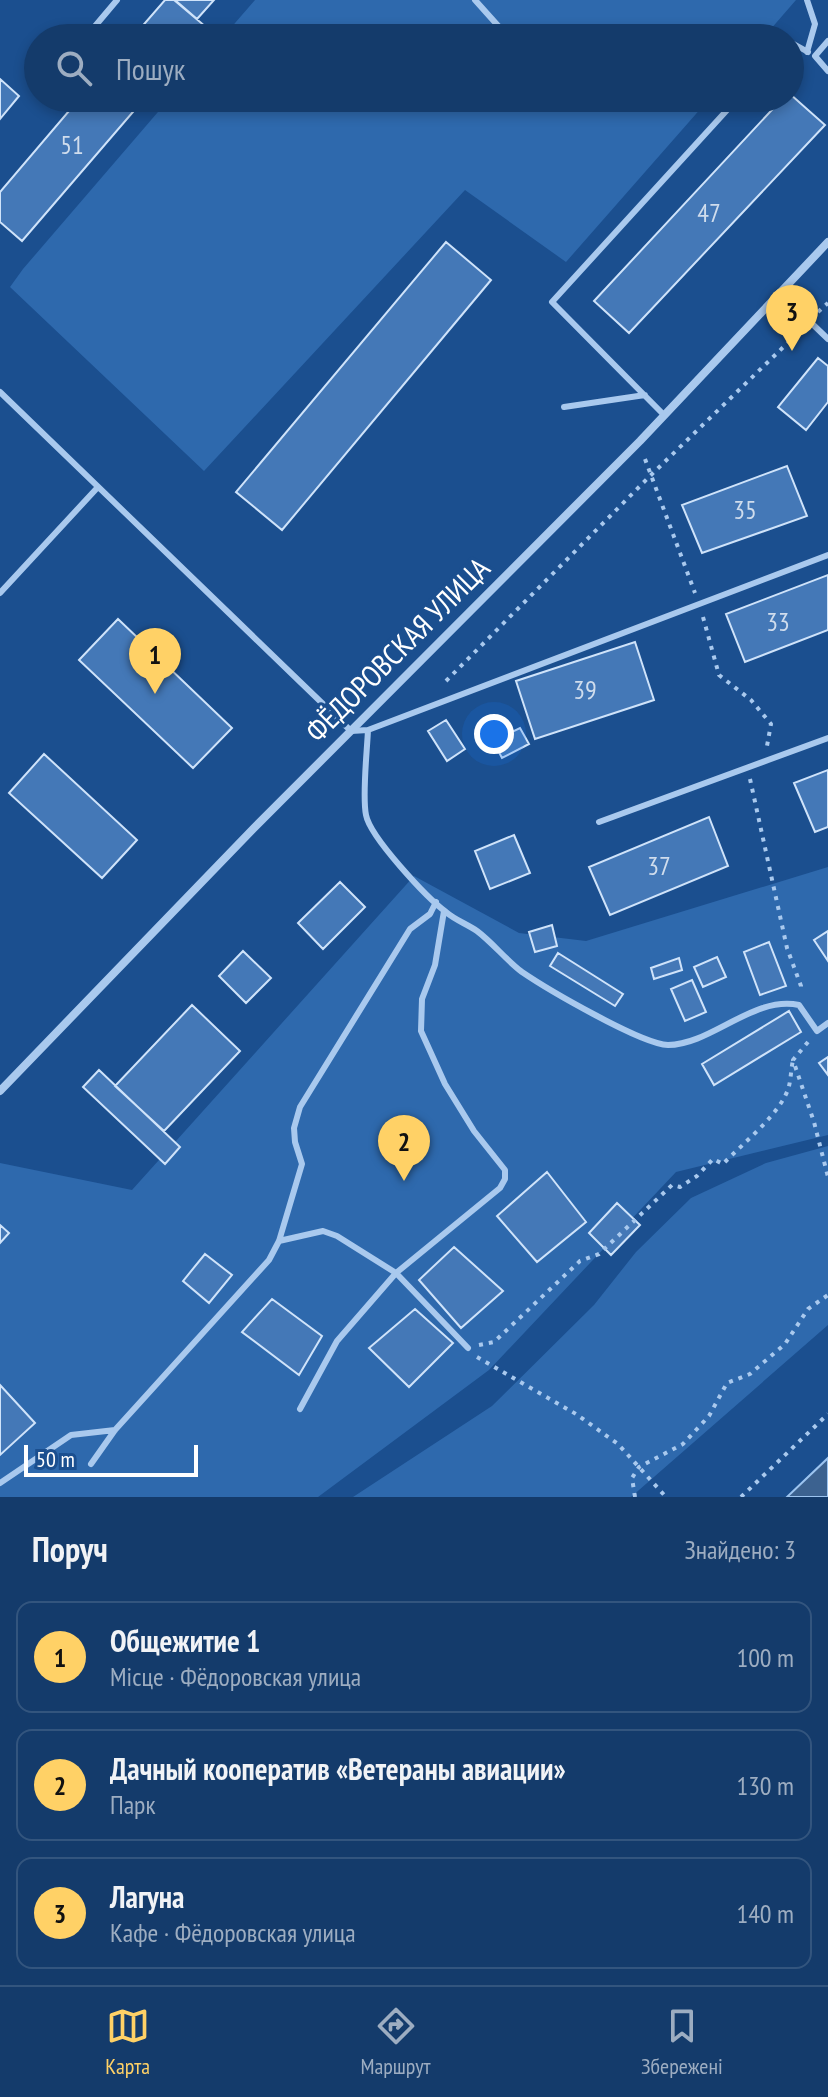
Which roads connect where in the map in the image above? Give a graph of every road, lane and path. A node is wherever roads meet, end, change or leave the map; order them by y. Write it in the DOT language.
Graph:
graph roads {
  1 [pos="117,0"];
  2 [pos="475,0"];
  3 [pos="807,0"];
  4 [pos="97,24"];
  5 [pos="496,24"];
  6 [pos="828,41"];
  7 [pos="804,50"];
  8 [pos="807,52"];
  9 [pos="815,56"];
  10 [pos="828,71"];
  11 [pos="725,112"];
  12 [pos="828,242"];
  13 [pos="779,292"];
  14 [pos="828,303"];
  15 [pos="810,321"];
  16 [pos="828,339"];
  17 [pos="0,392"];
  18 [pos="645,395"];
  19 [pos="564,407"];
  20 [pos="664,415"];
  21 [pos="640,441"];
  22 [pos="650,476"];
  23 [pos="98,487"];
  24 [pos="828,555"];
  25 [pos="0,593"];
  26 [pos="699,604"];
  27 [pos="446,681"];
  28 [pos="368,730"];
  29 [pos="351,731"];
  30 [pos="828,738"];
  31 [pos="748,768"];
  32 [pos="599,822"];
  33 [pos="436,902"];
  34 [pos="444,911"];
  35 [pos="799,1005"];
  36 [pos="828,1023"];
  37 [pos="817,1031"];
  38 [pos="793,1060"];
  39 [pos="0,1091"];
  40 [pos="828,1177"];
  41 [pos="279,1241"];
  42 [pos="396,1273"];
  43 [pos="828,1295"];
  44 [pos="468,1348"];
  45 [pos="484,1362"];
  46 [pos="300,1409"];
  47 [pos="828,1414"];
  48 [pos="115,1430"];
  49 [pos="91,1464"];
  50 [pos="639,1467"];
  51 [pos="0,1483"];
  52 [pos="635,1497"];
  53 [pos="666,1497"];
  54 [pos="741,1497"];
  1 -- 4 [label="lane"];
  2 -- 5 [label="lane"];
  3 -- 8 [label="lane"];
  6 -- 9 [label="lane"];
  7 -- 8 [label="lane"];
  8 -- 9 [label="lane"];
  9 -- 10 [label="lane"];
  11 -- 18 [label="lane"];
  12 -- 13 [label="street, ФЁДОРОВСКАЯ УЛИЦА"];
  13 -- 15 [label="lane"];
  13 -- 20 [label="street, ФЁДОРОВСКАЯ УЛИЦА"];
  14 -- 15 [label="path"];
  15 -- 16 [label="lane"];
  15 -- 22 [label="path"];
  17 -- 23 [label="lane"];
  18 -- 19 [label="lane"];
  18 -- 20 [label="lane"];
  20 -- 21 [label="street, ФЁДОРОВСКАЯ УЛИЦА"];
  21 -- 22 [label="path"];
  21 -- 29 [label="street, ФЁДОРОВСКАЯ УЛИЦА"];
  22 -- 26 [label="path"];
  22 -- 27 [label="path"];
  23 -- 25 [label="lane"];
  23 -- 29 [label="lane"];
  24 -- 26 [label="lane"];
  26 -- 28 [label="lane"];
  26 -- 31 [label="path"];
  28 -- 29 [label="lane"];
  28 -- 33 [label="lane"];
  29 -- 39 [label="street, ФЁДОРОВСКАЯ УЛИЦА"];
  30 -- 31 [label="lane"];
  31 -- 32 [label="lane"];
  31 -- 35 [label="path"];
  33 -- 34 [label="lane"];
  33 -- 41 [label="lane"];
  34 -- 35 [label="lane"];
  34 -- 42 [label="lane"];
  35 -- 37 [label="lane"];
  36 -- 37 [label="lane"];
  37 -- 38 [label="path"];
  38 -- 40 [label="path"];
  38 -- 44 [label="path"];
  41 -- 42 [label="lane"];
  41 -- 48 [label="lane"];
  42 -- 44 [label="lane"];
  42 -- 46 [label="lane"];
  43 -- 50 [label="path"];
  45 -- 50 [label="path"];
  47 -- 54 [label="path"];
  48 -- 49 [label="lane"];
  48 -- 51 [label="lane"];
  50 -- 52 [label="path"];
  50 -- 53 [label="path"];
}
